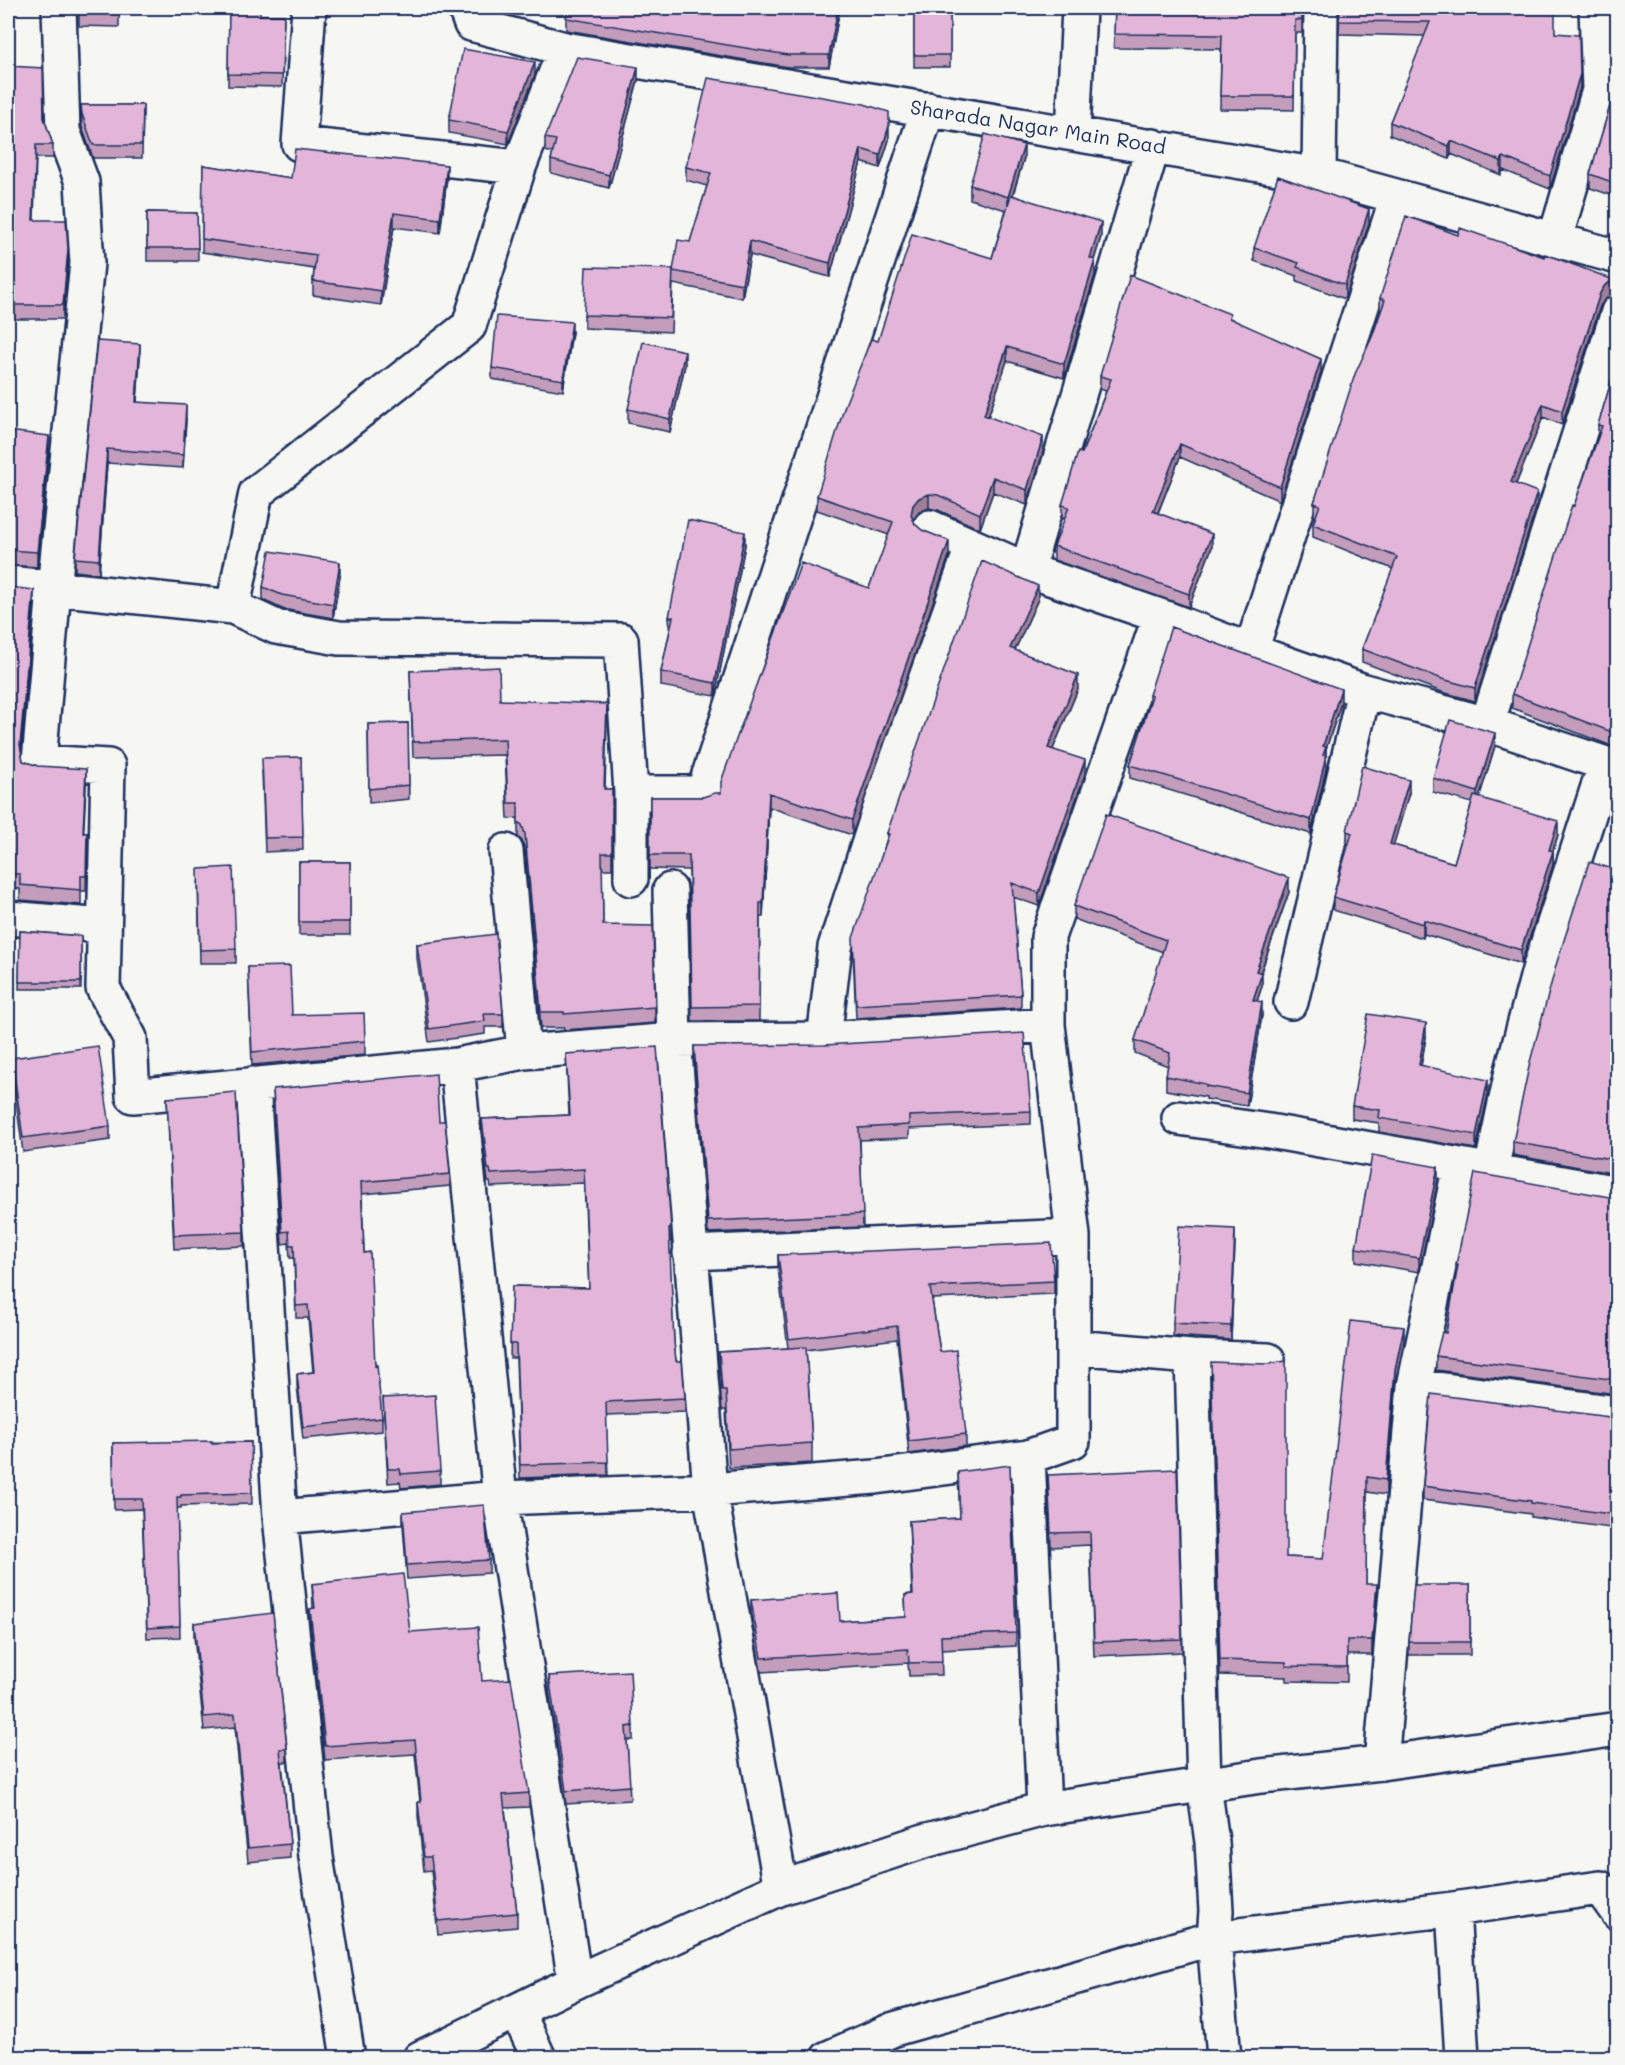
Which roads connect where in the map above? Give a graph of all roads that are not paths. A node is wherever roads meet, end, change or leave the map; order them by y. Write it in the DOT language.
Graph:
graph roads {
  1 [pos="59,8"];
  2 [pos="309,8"];
  3 [pos="465,8"];
  4 [pos="1079,8"];
  5 [pos="1321,8"];
  6 [pos="1596,8"];
  7 [pos="565,49"];
  8 [pos="928,109"];
  9 [pos="1073,133"];
  10 [pos="1153,146"];
  11 [pos="519,167"];
  12 [pos="1319,175"];
  13 [pos="1397,197"];
  14 [pos="1555,239"];
  15 [pos="1617,257"];
  16 [pos="1617,312"];
  17 [pos="930,527"];
  18 [pos="972,547"];
  19 [pos="1027,570"];
  20 [pos="8,583"];
  21 [pos="54,589"];
  22 [pos="233,607"];
  23 [pos="1160,616"];
  24 [pos="1251,651"];
  25 [pos="1364,691"];
  26 [pos="1487,724"];
  27 [pos="1611,767"];
  28 [pos="632,793"];
  29 [pos="507,851"];
  30 [pos="632,879"];
  31 [pos="670,890"];
  32 [pos="8,918"];
  33 [pos="104,926"];
  34 [pos="1291,1002"];
  35 [pos="1048,1025"];
  36 [pos="824,1039"];
  37 [pos="674,1040"];
  38 [pos="524,1052"];
  39 [pos="457,1065"];
  40 [pos="253,1084"];
  41 [pos="1179,1118"];
  42 [pos="1460,1165"];
  43 [pos="1491,1170"];
  44 [pos="1617,1193"];
  45 [pos="1073,1236"];
  46 [pos="690,1253"];
  47 [pos="1073,1347"];
  48 [pos="1192,1357"];
  49 [pos="1269,1360"];
  50 [pos="1414,1386"];
  51 [pos="1617,1413"];
  52 [pos="1028,1457"];
  53 [pos="710,1490"];
  54 [pos="500,1498"];
  55 [pos="280,1517"];
  56 [pos="1617,1729"];
  57 [pos="1381,1763"];
  58 [pos="1204,1785"];
  59 [pos="1044,1809"];
  60 [pos="781,1888"];
  61 [pos="1453,1909"];
  62 [pos="1617,1913"];
  63 [pos="1215,1925"];
  64 [pos="575,1982"];
  65 [pos="517,2011"];
  66 [pos="895,2043"];
  67 [pos="348,2058"];
  68 [pos="420,2058"];
  69 [pos="539,2058"];
  70 [pos="828,2058"];
  71 [pos="1224,2058"];
  72 [pos="1462,2058"];
  1 -- 21 [label="street"];
  2 -- 11 [label="street"];
  3 -- 7 [label="street, Sharada Nagar Main Road"];
  4 -- 9 [label="street"];
  5 -- 12 [label="street"];
  6 -- 14 [label="street"];
  7 -- 8 [label="street, Sharada Nagar Main Road"];
  7 -- 11 [label="street"];
  8 -- 9 [label="street, Sharada Nagar Main Road"];
  8 -- 28 [label="street"];
  9 -- 10 [label="street, Sharada Nagar Main Road"];
  10 -- 12 [label="street, Sharada Nagar Main Road"];
  10 -- 19 [label="street"];
  11 -- 22 [label="street"];
  12 -- 13 [label="street, Sharada Nagar Main Road"];
  13 -- 14 [label="street, Sharada Nagar Main Road"];
  13 -- 24 [label="street"];
  14 -- 15 [label="street, Sharada Nagar Main Road"];
  16 -- 26 [label="street"];
  17 -- 18 [label="street"];
  18 -- 19 [label="street"];
  18 -- 36 [label="street"];
  19 -- 23 [label="street"];
  20 -- 21 [label="street"];
  21 -- 22 [label="street"];
  21 -- 33 [label="street"];
  22 -- 28 [label="street"];
  23 -- 24 [label="street"];
  23 -- 35 [label="street"];
  24 -- 25 [label="street"];
  25 -- 26 [label="street"];
  25 -- 34 [label="street"];
  26 -- 27 [label="street"];
  27 -- 43 [label="street"];
  28 -- 30 [label="street"];
  29 -- 38 [label="street"];
  31 -- 37 [label="street"];
  32 -- 33 [label="street"];
  33 -- 40 [label="street"];
  35 -- 36 [label="street"];
  35 -- 45 [label="street"];
  36 -- 37 [label="street"];
  37 -- 38 [label="street"];
  37 -- 46 [label="street"];
  38 -- 39 [label="street"];
  39 -- 40 [label="street"];
  39 -- 54 [label="street"];
  40 -- 55 [label="street"];
  41 -- 42 [label="street"];
  42 -- 43 [label="street"];
  42 -- 50 [label="street"];
  43 -- 44 [label="street"];
  45 -- 46 [label="street"];
  45 -- 47 [label="street"];
  46 -- 53 [label="street"];
  47 -- 48 [label="street"];
  47 -- 52 [label="street"];
  48 -- 49 [label="street"];
  48 -- 58 [label="street"];
  50 -- 51 [label="street"];
  50 -- 57 [label="street"];
  52 -- 53 [label="street"];
  52 -- 59 [label="street"];
  53 -- 54 [label="street"];
  53 -- 60 [label="street"];
  54 -- 55 [label="street"];
  54 -- 64 [label="street"];
  55 -- 67 [label="street"];
  56 -- 57 [label="street"];
  57 -- 58 [label="street"];
  58 -- 59 [label="street"];
  58 -- 63 [label="street"];
  59 -- 60 [label="street"];
  60 -- 64 [label="street"];
  61 -- 62 [label="street"];
  61 -- 63 [label="street"];
  61 -- 72 [label="street"];
  63 -- 66 [label="street"];
  63 -- 71 [label="street"];
  64 -- 65 [label="street"];
  65 -- 68 [label="street"];
  65 -- 69 [label="street"];
  66 -- 70 [label="street"];
}
